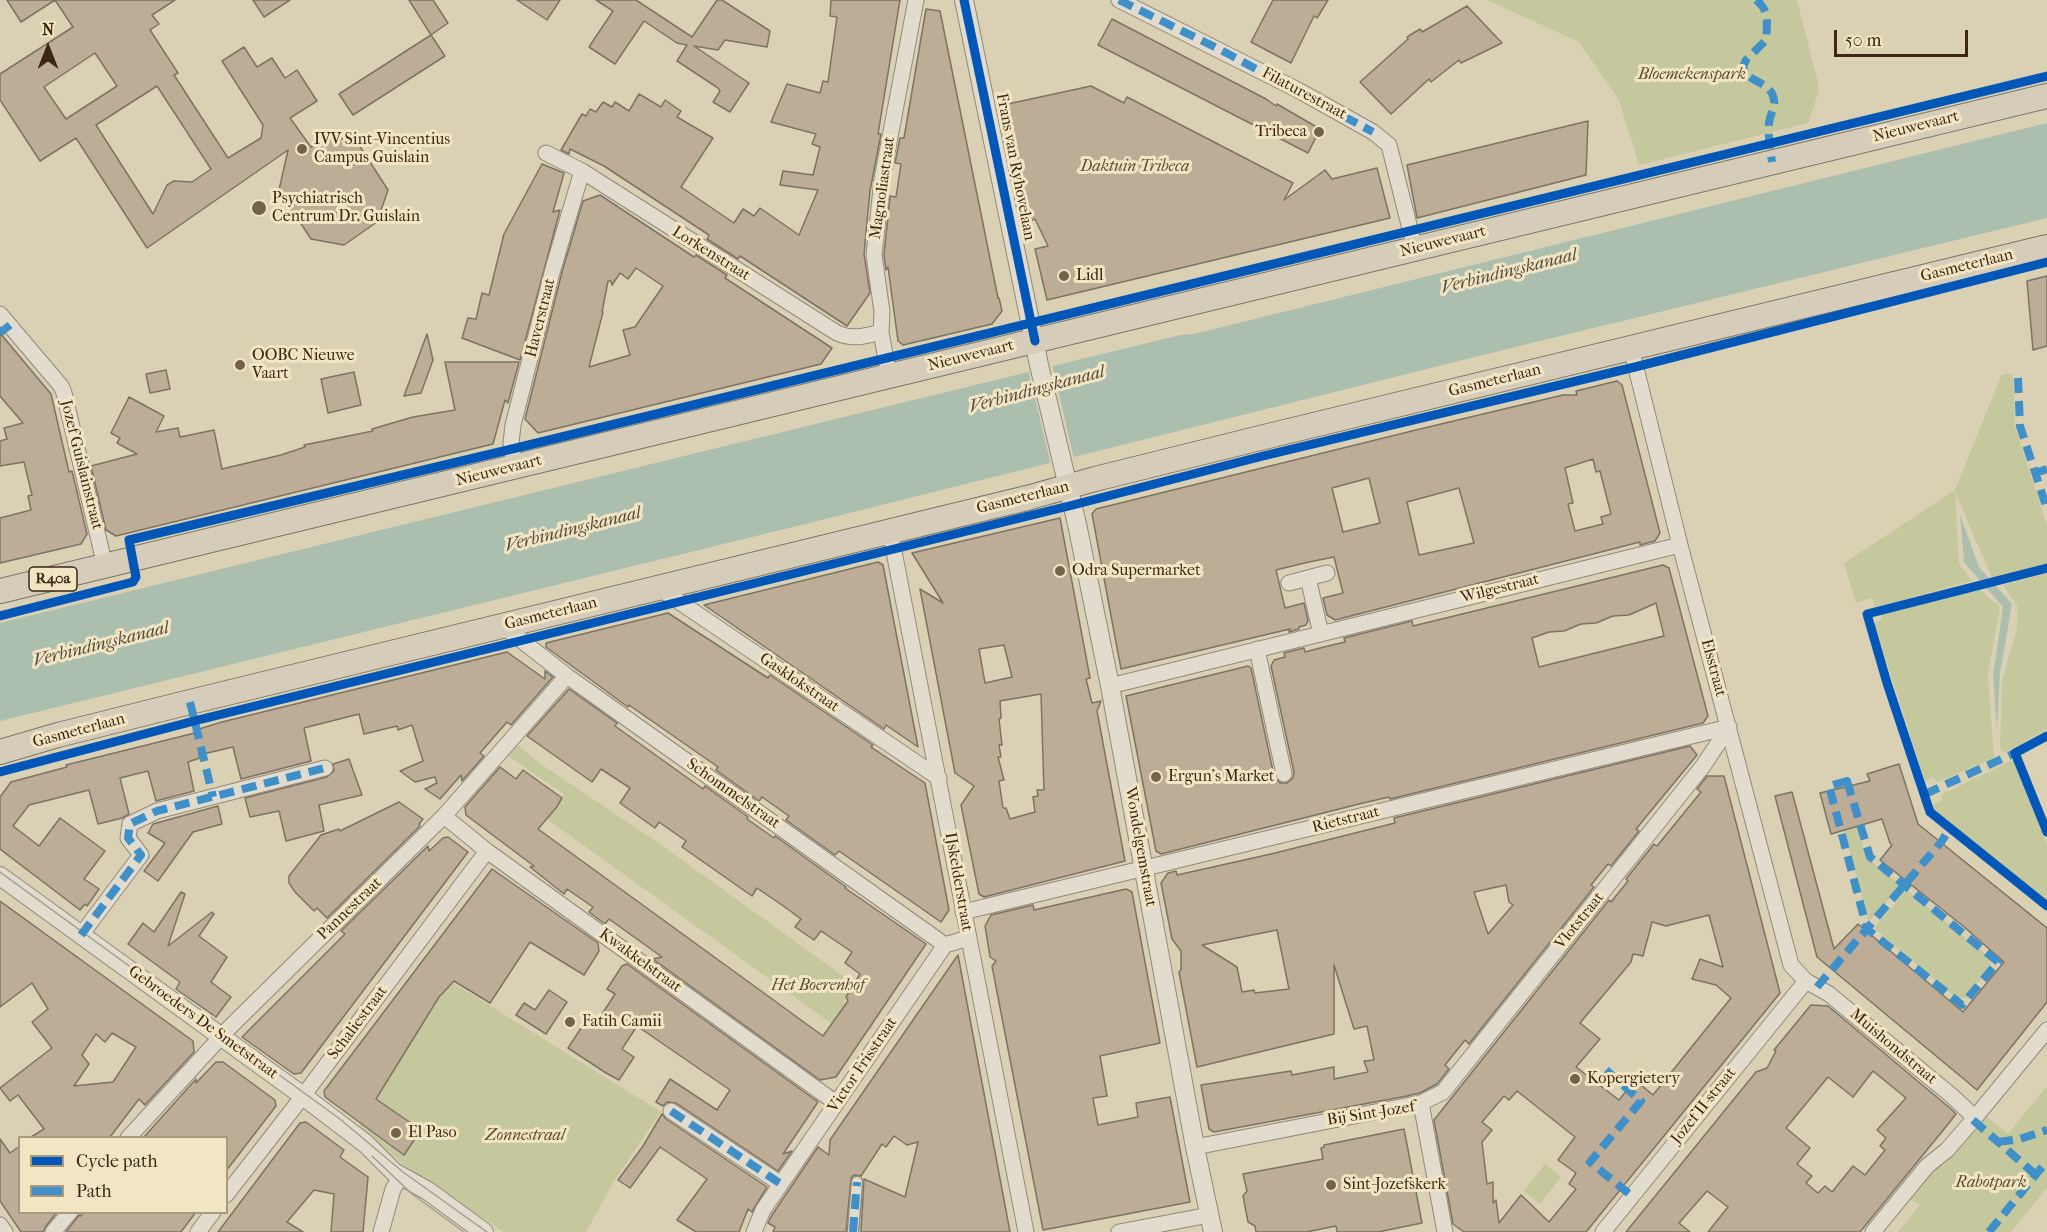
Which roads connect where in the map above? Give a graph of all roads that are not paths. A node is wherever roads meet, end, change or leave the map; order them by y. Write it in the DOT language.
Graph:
graph roads {
  1 [pos="916,0"];
  2 [pos="964,0"];
  3 [pos="1119,0"];
  4 [pos="2047,96"];
  5 [pos="546,153"];
  6 [pos="582,171"];
  7 [pos="2047,247"];
  8 [pos="1415,249"];
  9 [pos="0,314"];
  10 [pos="881,332"];
  11 [pos="1035,341"];
  12 [pos="1631,348"];
  13 [pos="889,376"];
  14 [pos="1062,463"];
  15 [pos="515,468"];
  16 [pos="1068,487"];
  17 [pos="890,531"];
  18 [pos="1680,545"];
  19 [pos="105,567"];
  20 [pos="1327,573"];
  21 [pos="1308,578"];
  22 [pos="1289,582"];
  23 [pos="659,588"];
  24 [pos="0,591"];
  25 [pos="503,626"];
  26 [pos="1321,634"];
  27 [pos="1257,649"];
  28 [pos="567,676"];
  29 [pos="1110,686"];
  30 [pos="1729,728"];
  31 [pos="0,752"];
  32 [pos="324,768"];
  33 [pos="1284,774"];
  34 [pos="939,778"];
  35 [pos="444,816"];
  36 [pos="487,851"];
  37 [pos="1144,868"];
  38 [pos="0,876"];
  39 [pos="963,912"];
  40 [pos="81,935"];
  41 [pos="968,938"];
  42 [pos="945,945"];
  43 [pos="1806,981"];
  44 [pos="2047,1030"];
  45 [pos="222,1037"];
  46 [pos="303,1096"];
  47 [pos="836,1104"];
  48 [pos="1421,1104"];
  49 [pos="671,1111"];
  50 [pos="1973,1120"];
  51 [pos="129,1136"];
  52 [pos="1195,1147"];
  53 [pos="401,1176"];
  54 [pos="857,1182"];
  55 [pos="781,1184"];
  56 [pos="228,1192"];
  57 [pos="68,1214"];
  58 [pos="212,1214"];
  59 [pos="1211,1224"];
  60 [pos="0,1225"];
  61 [pos="5,1232"];
  62 [pos="53,1232"];
  63 [pos="198,1232"];
  64 [pos="381,1232"];
  65 [pos="465,1232"];
  66 [pos="484,1232"];
  67 [pos="754,1232"];
  68 [pos="853,1232"];
  69 [pos="1026,1232"];
  70 [pos="1119,1232"];
  71 [pos="1445,1232"];
  72 [pos="1603,1232"];
  73 [pos="1873,1232"];
  1 -- 10 [label="street, Magnoliastraat"];
  2 -- 11 [label="street, Frans van Ryhovelaan"];
  3 -- 8 [label="street, Filaturestraat"];
  4 -- 8 [label="main road, Nieuwevaart / R40a"];
  5 -- 6 [label="street, Lorkenstraat"];
  6 -- 10 [label="street, Lorkenstraat"];
  6 -- 15 [label="street, Haverstraat"];
  7 -- 12 [label="main road, Gasmeterlaan"];
  8 -- 11 [label="main road, Nieuwevaart / R40a"];
  9 -- 19 [label="street, Jozef Guislainstraat"];
  10 -- 13 [label="street, Magnoliastraat"];
  11 -- 13 [label="main road, Nieuwevaart / R40a"];
  11 -- 14 [label="street, Frans van Ryhovelaan"];
  12 -- 16 [label="main road, Gasmeterlaan"];
  12 -- 18 [label="street, Elsstraat"];
  13 -- 15 [label="main road, Nieuwevaart / R40a"];
  14 -- 16 [label="street, Wondelgemstraat"];
  15 -- 19 [label="main road, Nieuwevaart / R40a"];
  16 -- 17 [label="main road, Gasmeterlaan"];
  16 -- 29 [label="street, Wondelgemstraat"];
  17 -- 23 [label="main road, Gasmeterlaan"];
  17 -- 34 [label="street, IJskelderstraat"];
  18 -- 26 [label="street, Wilgestraat"];
  18 -- 30 [label="street, Elsstraat"];
  19 -- 24 [label="main road, Nieuwevaart / R40a"];
  20 -- 21 [label="street"];
  21 -- 22 [label="street"];
  21 -- 26 [label="street"];
  23 -- 25 [label="main road, Gasmeterlaan"];
  23 -- 34 [label="street, Gasklokstraat"];
  25 -- 28 [label="street, Schommelstraat"];
  25 -- 31 [label="main road, Gasmeterlaan"];
  26 -- 27 [label="street, Wilgestraat"];
  27 -- 29 [label="street, Wilgestraat"];
  27 -- 33 [label="street"];
  28 -- 35 [label="street, Pannestraat"];
  28 -- 42 [label="street, Schommelstraat"];
  29 -- 37 [label="street, Wondelgemstraat"];
  30 -- 37 [label="street, Rietstraat"];
  30 -- 43 [label="street, Elsstraat"];
  30 -- 48 [label="street, Vlotstraat"];
  32 -- 40 [label="street"];
  34 -- 39 [label="street, IJskelderstraat"];
  35 -- 36 [label="street, Kwakkelstraat"];
  35 -- 45 [label="street, Pannestraat"];
  36 -- 46 [label="street, Schaliestraat"];
  36 -- 47 [label="street, Kwakkelstraat"];
  37 -- 39 [label="street, Rietstraat"];
  37 -- 52 [label="street, Wondelgemstraat"];
  38 -- 40 [label="street, Gebroeders De Smetstraat"];
  39 -- 41 [label="street, IJskelderstraat"];
  40 -- 45 [label="street, Gebroeders De Smetstraat"];
  41 -- 42 [label="street"];
  41 -- 69 [label="street, IJskelderstraat"];
  42 -- 47 [label="street, Victor Frisstraat"];
  43 -- 50 [label="street, Muishondstraat"];
  43 -- 72 [label="street, Jozef II-straat"];
  44 -- 50 [label="street"];
  45 -- 46 [label="street, Gebroeders De Smetstraat"];
  45 -- 51 [label="street, Pannestraat"];
  46 -- 53 [label="street, Gebroeders De Smetstraat"];
  46 -- 56 [label="street, Schaliestraat"];
  47 -- 55 [label="street, Victor Frisstraat"];
  48 -- 52 [label="street, Bij Sint-Jozef"];
  48 -- 71 [label="street, Bij Sint-Jozef"];
  49 -- 55 [label="street"];
  50 -- 73 [label="street"];
  52 -- 59 [label="street, Wondelgemstraat"];
  53 -- 64 [label="street"];
  53 -- 65 [label="street, Gebroeders De Smetstraat"];
  53 -- 66 [label="street, Gebroeders De Smetstraat"];
  54 -- 68 [label="street"];
  55 -- 67 [label="street, Victor Frisstraat"];
  57 -- 62 [label="street"];
  58 -- 63 [label="street"];
  59 -- 70 [label="street"];
  60 -- 61 [label="street"];
}
